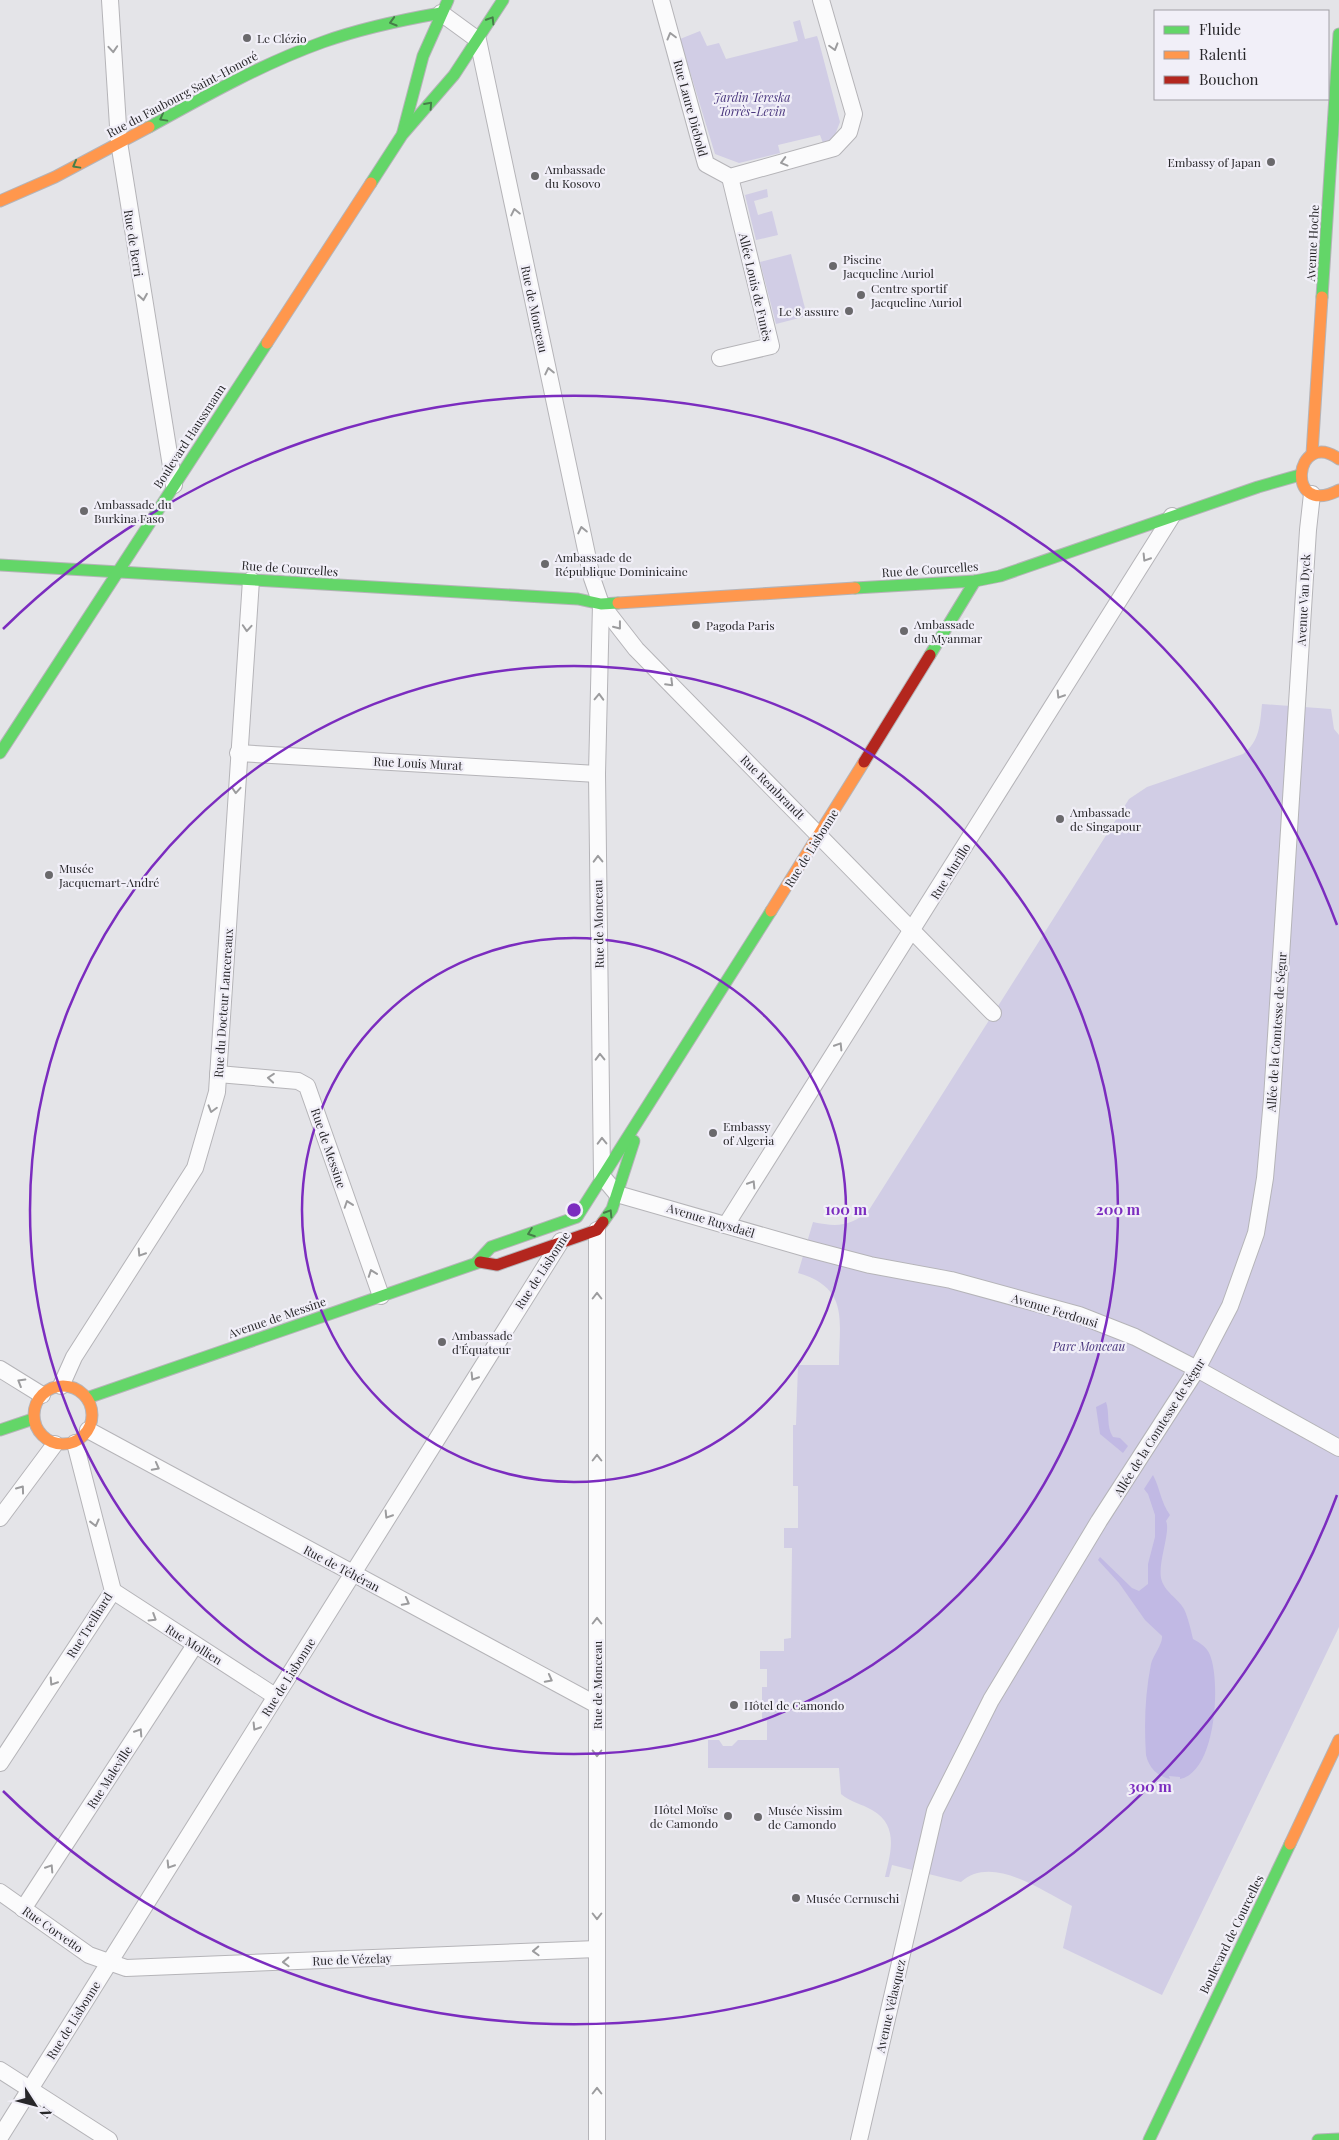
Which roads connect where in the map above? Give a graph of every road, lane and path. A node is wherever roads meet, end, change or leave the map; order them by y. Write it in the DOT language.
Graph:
graph roads {
  1 [pos="110,0"];
  2 [pos="503,0"];
  3 [pos="661,0"];
  4 [pos="821,0"];
  5 [pos="444,6"];
  6 [pos="1339,34"];
  7 [pos="478,40"];
  8 [pos="402,135"];
  9 [pos="119,142"];
  10 [pos="730,177"];
  11 [pos="0,201"];
  12 [pos="720,358"];
  13 [pos="1312,454"];
  14 [pos="1339,459"];
  15 [pos="1300,475"];
  16 [pos="174,485"];
  17 [pos="1339,490"];
  18 [pos="1312,494"];
  19 [pos="1172,516"];
  20 [pos="0,565"];
  21 [pos="118,572"];
  22 [pos="252,580"];
  23 [pos="976,581"];
  24 [pos="601,604"];
  25 [pos="1297,706"];
  26 [pos="238,752"];
  27 [pos="0,753"];
  28 [pos="597,774"];
  29 [pos="820,835"];
  30 [pos="912,930"];
  31 [pos="993,1013"];
  32 [pos="218,1074"];
  33 [pos="643,1112"];
  34 [pos="602,1176"];
  35 [pos="617,1194"];
  36 [pos="576,1217"];
  37 [pos="726,1225"];
  38 [pos="597,1230"];
  39 [pos="560,1243"];
  40 [pos="805,1248"];
  41 [pos="477,1262"];
  42 [pos="381,1296"];
  43 [pos="0,1369"];
  44 [pos="1198,1369"];
  45 [pos="61,1386"];
  46 [pos="42,1394"];
  47 [pos="87,1398"];
  48 [pos="33,1419"];
  49 [pos="0,1430"];
  50 [pos="88,1430"];
  51 [pos="75,1443"];
  52 [pos="55,1444"];
  53 [pos="1339,1448"];
  54 [pos="0,1518"];
  55 [pos="352,1573"];
  56 [pos="113,1592"];
  57 [pos="195,1645"];
  58 [pos="275,1696"];
  59 [pos="597,1705"];
  60 [pos="1339,1740"];
  61 [pos="0,1763"];
  62 [pos="921,1872"];
  63 [pos="0,1892"];
  64 [pos="24,1909"];
  65 [pos="597,1949"];
  66 [pos="108,1963"];
  67 [pos="0,2070"];
  68 [pos="30,2090"];
  69 [pos="0,2138"];
  70 [pos="1339,2139"];
  71 [pos="109,2140"];
  72 [pos="597,2140"];
  73 [pos="859,2140"];
  74 [pos="1149,2140"];
  75 [pos="1318,2140"];
  1 -- 9 [label="street, Rue de Berri, one-way"];
  7 -- 2 [label="street, Boulevard Haussmann, one-way"];
  10 -- 3 [label="street, Rue Laure Diebold, one-way"];
  4 -- 10 [label="street, one-way"];
  5 -- 7 [label="street"];
  5 -- 8 [label="street, Boulevard Haussmann"];
  5 -- 9 [label="street, Rue du Faubourg Saint-Honoré, one-way"];
  6 -- 13 [label="street, Avenue Hoche"];
  8 -- 7 [label="street, Boulevard Haussmann, one-way"];
  24 -- 7 [label="street, Rue de Monceau, one-way"];
  8 -- 16 [label="street, Boulevard Haussmann"];
  9 -- 11 [label="street, Rue du Faubourg Saint-Honoré, one-way"];
  9 -- 16 [label="street, Rue de Berri, one-way"];
  10 -- 12 [label="street, Allée Louis de Funès"];
  13 -- 14 [label="street"];
  13 -- 15 [label="street"];
  15 -- 18 [label="street"];
  15 -- 19 [label="street, Rue de Courcelles"];
  16 -- 21 [label="street, Boulevard Haussmann"];
  17 -- 18 [label="street"];
  18 -- 25 [label="street, Avenue Van Dyck"];
  19 -- 23 [label="street, Rue de Courcelles"];
  19 -- 30 [label="street, Rue Murillo, one-way"];
  20 -- 21 [label="street, Rue de Courcelles"];
  21 -- 22 [label="street, Rue de Courcelles"];
  21 -- 27 [label="street, Boulevard Haussmann"];
  22 -- 24 [label="street, Rue de Courcelles"];
  22 -- 26 [label="street, Rue du Docteur Lancereaux, one-way"];
  23 -- 24 [label="street, Rue de Courcelles"];
  23 -- 29 [label="street, Rue de Lisbonne"];
  28 -- 24 [label="street, Rue de Monceau, one-way"];
  24 -- 29 [label="street, Rue Rembrandt, one-way"];
  25 -- 44 [label="street, Allée de la Comtesse de Ségur"];
  26 -- 28 [label="street, Rue Louis Murat"];
  26 -- 32 [label="street, Rue du Docteur Lancereaux, one-way"];
  34 -- 28 [label="street, Rue de Monceau, one-way"];
  29 -- 30 [label="street, Rue Rembrandt"];
  29 -- 33 [label="street, Rue de Lisbonne"];
  30 -- 31 [label="street, Rue Rembrandt"];
  37 -- 30 [label="street, Rue Murillo, one-way"];
  42 -- 32 [label="street, Rue de Messine, one-way"];
  32 -- 45 [label="street, Rue du Docteur Lancereaux, one-way"];
  33 -- 34 [label="street, Rue de Lisbonne"];
  33 -- 35 [label="street, Rue de Lisbonne"];
  34 -- 35 [label="street"];
  34 -- 36 [label="street, Rue de Lisbonne"];
  35 -- 37 [label="street, Avenue Ruysdaël"];
  38 -- 35 [label="street, Rue de Lisbonne, one-way"];
  36 -- 39 [label="street, Rue de Lisbonne"];
  36 -- 41 [label="street, Avenue de Messine, one-way"];
  37 -- 40 [label="street, Avenue Ruysdaël"];
  38 -- 39 [label="street, Avenue de Messine"];
  59 -- 38 [label="street, Rue de Monceau, one-way"];
  39 -- 41 [label="street, Avenue de Messine"];
  39 -- 55 [label="street, Rue de Lisbonne, one-way"];
  40 -- 44 [label="street, Avenue Ferdousi"];
  41 -- 42 [label="street, Avenue de Messine"];
  42 -- 47 [label="street, Avenue de Messine"];
  46 -- 43 [label="street, one-way"];
  44 -- 53 [label="street, Avenue Ferdousi"];
  44 -- 62 [label="street, Allée de la Comtesse de Ségur"];
  45 -- 46 [label="street"];
  45 -- 47 [label="street"];
  46 -- 48 [label="street"];
  47 -- 50 [label="street"];
  48 -- 49 [label="street"];
  48 -- 52 [label="street"];
  50 -- 51 [label="street"];
  50 -- 55 [label="street, Rue de Téhéran, one-way"];
  51 -- 52 [label="street"];
  51 -- 56 [label="street, Rue Treilhard, one-way"];
  54 -- 52 [label="street, one-way"];
  55 -- 58 [label="street, Rue de Lisbonne"];
  55 -- 59 [label="street, Rue de Téhéran, one-way"];
  56 -- 57 [label="street, Rue Mollien, one-way"];
  56 -- 61 [label="street, Rue Treilhard, one-way"];
  57 -- 58 [label="street, Rue Mollien"];
  64 -- 57 [label="street, Rue Maleville, one-way"];
  58 -- 66 [label="street, Rue de Lisbonne, one-way"];
  59 -- 65 [label="street, Rue de Monceau, one-way"];
  60 -- 74 [label="street, Boulevard de Courcelles"];
  62 -- 73 [label="street, Avenue Vélasquez"];
  63 -- 64 [label="street, Rue Corvetto"];
  64 -- 66 [label="street, Rue Corvetto"];
  65 -- 66 [label="street, Rue de Vézelay, one-way"];
  72 -- 65 [label="street, Rue de Monceau, one-way"];
  66 -- 68 [label="street, Rue de Lisbonne"];
  67 -- 68 [label="street"];
  68 -- 69 [label="street, Rue de Lisbonne"];
  68 -- 71 [label="street"];
  70 -- 75 [label="street"];
}
